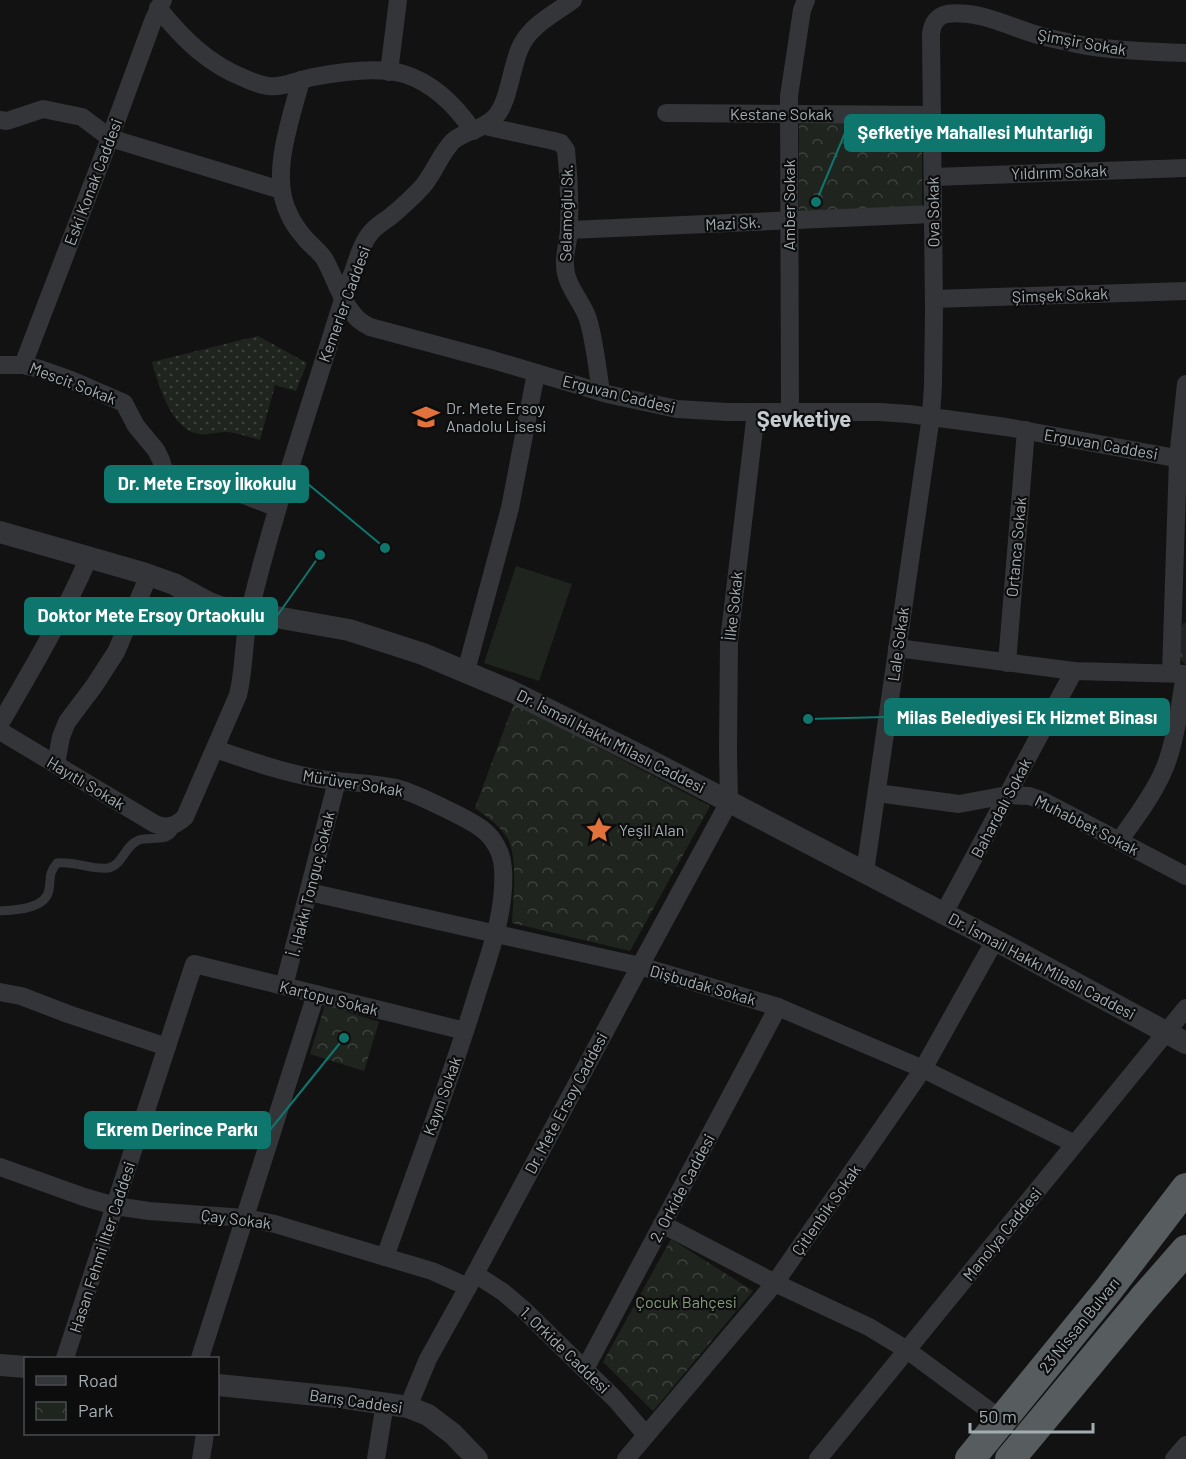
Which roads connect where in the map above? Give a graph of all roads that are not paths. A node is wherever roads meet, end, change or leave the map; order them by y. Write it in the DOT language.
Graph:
graph roads {
  1 [pos="398,0"];
  2 [pos="573,0"];
  3 [pos="806,0"];
  4 [pos="160,4"];
  5 [pos="981,17"];
  6 [pos="1186,52"];
  7 [pos="389,72"];
  8 [pos="300,80"];
  9 [pos="666,113"];
  10 [pos="789,114"];
  11 [pos="932,115"];
  12 [pos="0,120"];
  13 [pos="479,128"];
  14 [pos="110,138"];
  15 [pos="1186,168"];
  16 [pos="933,177"];
  17 [pos="281,190"];
  18 [pos="933,214"];
  19 [pos="789,220"];
  20 [pos="569,230"];
  21 [pos="1186,291"];
  22 [pos="344,298"];
  23 [pos="934,299"];
  24 [pos="0,365"];
  25 [pos="23,365"];
  26 [pos="536,373"];
  27 [pos="1186,384"];
  28 [pos="601,392"];
  29 [pos="756,412"];
  30 [pos="790,412"];
  31 [pos="931,416"];
  32 [pos="1026,430"];
  33 [pos="1182,459"];
  34 [pos="278,508"];
  35 [pos="0,532"];
  36 [pos="89,557"];
  37 [pos="149,575"];
  38 [pos="1180,610"];
  39 [pos="249,613"];
  40 [pos="897,648"];
  41 [pos="1007,663"];
  42 [pos="466,671"];
  43 [pos="1074,671"];
  44 [pos="1181,674"];
  45 [pos="0,724"];
  46 [pos="0,731"];
  47 [pos="215,750"];
  48 [pos="56,765"];
  49 [pos="337,781"];
  50 [pos="877,793"];
  51 [pos="1007,795"];
  52 [pos="729,802"];
  53 [pos="175,825"];
  54 [pos="1119,841"];
  55 [pos="865,873"];
  56 [pos="1186,876"];
  57 [pos="309,892"];
  58 [pos="0,911"];
  59 [pos="944,913"];
  60 [pos="496,934"];
  61 [pos="995,940"];
  62 [pos="194,964"];
  63 [pos="639,966"];
  64 [pos="284,986"];
  65 [pos="0,992"];
  66 [pos="316,994"];
  67 [pos="778,1007"];
  68 [pos="1186,1008"];
  69 [pos="465,1032"];
  70 [pos="1176,1038"];
  71 [pos="166,1047"];
  72 [pos="923,1069"];
  73 [pos="1075,1144"];
  74 [pos="0,1167"];
  75 [pos="1186,1188"];
  76 [pos="115,1206"];
  77 [pos="245,1218"];
  78 [pos="662,1224"];
  79 [pos="1186,1251"];
  80 [pos="385,1257"];
  81 [pos="472,1280"];
  82 [pos="775,1283"];
  83 [pos="907,1350"];
  84 [pos="66,1357"];
  85 [pos="201,1357"];
  86 [pos="0,1365"];
  87 [pos="24,1367"];
  88 [pos="585,1369"];
  89 [pos="219,1385"];
  90 [pos="385,1403"];
  91 [pos="408,1407"];
  92 [pos="1002,1420"];
  93 [pos="205,1435"];
  94 [pos="646,1436"];
  95 [pos="1186,1445"];
  96 [pos="201,1459"];
  97 [pos="376,1459"];
  98 [pos="477,1459"];
  99 [pos="626,1459"];
  100 [pos="818,1459"];
  101 [pos="970,1459"];
  102 [pos="1010,1459"];
  103 [pos="1174,1459"];
  1 -- 7 [label="street"];
  2 -- 13 [label="street, Kemerler Caddesi"];
  3 -- 10 [label="street, Amber Sokak"];
  4 -- 8 [label="street"];
  4 -- 14 [label="street, Eski Konak Caddesi"];
  5 -- 6 [label="street, Şimşir Sokak"];
  5 -- 11 [label="street, Ova Sokak"];
  7 -- 8 [label="street"];
  7 -- 13 [label="street"];
  8 -- 17 [label="street, Erguvan Caddesi"];
  9 -- 10 [label="street, Kestane Sokak"];
  10 -- 11 [label="street, Kestane Sokak"];
  10 -- 19 [label="street, Amber Sokak"];
  11 -- 16 [label="street, Ova Sokak"];
  12 -- 14 [label="street"];
  13 -- 20 [label="street, Selamoğlu Sk."];
  13 -- 22 [label="street, Kemerler Caddesi"];
  14 -- 17 [label="street"];
  14 -- 25 [label="street, Eski Konak Caddesi"];
  15 -- 16 [label="street, Yıldırım Sokak"];
  16 -- 18 [label="street, Ova Sokak"];
  17 -- 22 [label="street, Erguvan Caddesi"];
  18 -- 19 [label="street, Mazi Sk."];
  18 -- 23 [label="street, Ova Sokak"];
  19 -- 20 [label="street, Mazi Sk."];
  19 -- 30 [label="street, Amber Sokak"];
  20 -- 28 [label="street, Selamoğlu Sk."];
  21 -- 23 [label="street, Şimşek Sokak"];
  22 -- 26 [label="street, Erguvan Caddesi"];
  22 -- 34 [label="street, Kemerler Caddesi"];
  23 -- 31 [label="street, Ova Sokak"];
  24 -- 25 [label="street, Mescit Sokak"];
  25 -- 34 [label="street, Mescit Sokak"];
  26 -- 28 [label="street, Erguvan Caddesi"];
  26 -- 42 [label="street"];
  27 -- 33 [label="street"];
  28 -- 29 [label="street, Erguvan Caddesi"];
  29 -- 30 [label="street, Erguvan Caddesi"];
  29 -- 52 [label="street, İlke Sokak"];
  30 -- 31 [label="street, Erguvan Caddesi"];
  31 -- 32 [label="street, Erguvan Caddesi"];
  31 -- 40 [label="street, Lale Sokak"];
  32 -- 33 [label="street, Erguvan Caddesi"];
  32 -- 41 [label="street, Ortanca Sokak"];
  33 -- 38 [label="street"];
  34 -- 39 [label="street, Kemerler Caddesi"];
  35 -- 36 [label="street, Dr. İsmail Hakkı Milaslı Caddesi"];
  36 -- 37 [label="street, Dr. İsmail Hakkı Milaslı Caddesi"];
  36 -- 45 [label="street"];
  37 -- 39 [label="street, Dr. İsmail Hakkı Milaslı Caddesi"];
  37 -- 48 [label="street"];
  38 -- 44 [label="street"];
  39 -- 42 [label="street, Dr. İsmail Hakkı Milaslı Caddesi"];
  39 -- 47 [label="street"];
  40 -- 41 [label="street"];
  40 -- 50 [label="street, Lale Sokak"];
  41 -- 43 [label="street"];
  42 -- 52 [label="street, Dr. İsmail Hakkı Milaslı Caddesi"];
  43 -- 44 [label="street"];
  43 -- 51 [label="street, Bahardalı Sokak"];
  44 -- 54 [label="street"];
  46 -- 48 [label="street, Hayıtlı Sokak"];
  47 -- 49 [label="street, Mürüver Sokak"];
  47 -- 53 [label="street"];
  48 -- 53 [label="street, Hayıtlı Sokak"];
  49 -- 57 [label="street, İ. Hakkı Tonguç Sokak"];
  49 -- 60 [label="street, Mürüver Sokak"];
  50 -- 51 [label="street, Muhabbet Sokak"];
  50 -- 55 [label="street, Lale Sokak"];
  51 -- 54 [label="street, Muhabbet Sokak"];
  51 -- 59 [label="street, Bahardalı Sokak"];
  52 -- 55 [label="street, Dr. İsmail Hakkı Milaslı Caddesi"];
  52 -- 63 [label="street, Dr. Mete Ersoy Caddesi"];
  53 -- 58 [label="lane"];
  54 -- 56 [label="street, Muhabbet Sokak"];
  55 -- 59 [label="street, Dr. İsmail Hakkı Milaslı Caddesi"];
  57 -- 60 [label="street, Dişbudak Sokak"];
  57 -- 64 [label="street, İ. Hakkı Tonguç Sokak"];
  59 -- 61 [label="street, Dr. İsmail Hakkı Milaslı Caddesi"];
  60 -- 63 [label="street, Dişbudak Sokak"];
  60 -- 69 [label="street, Kayın Sokak"];
  61 -- 70 [label="street, Dr. İsmail Hakkı Milaslı Caddesi"];
  61 -- 72 [label="street, Çitlenbik Sokak"];
  62 -- 64 [label="street, Kartopu Sokak"];
  62 -- 71 [label="street, Hasan Fehmi İlter Caddesi"];
  63 -- 67 [label="street, Dişbudak Sokak"];
  63 -- 81 [label="street, Dr. Mete Ersoy Caddesi"];
  64 -- 66 [label="street, Kartopu Sokak"];
  65 -- 71 [label="street"];
  66 -- 69 [label="street, Kartopu Sokak"];
  66 -- 77 [label="street"];
  67 -- 72 [label="street, Dişbudak Sokak"];
  67 -- 78 [label="street, 2. Orkide Caddesi"];
  68 -- 70 [label="street, Manolya Caddesi"];
  69 -- 80 [label="street, Kayın Sokak"];
  70 -- 73 [label="street, Manolya Caddesi"];
  71 -- 76 [label="street, Hasan Fehmi İlter Caddesi"];
  72 -- 73 [label="street, Dişbudak Sokak"];
  72 -- 82 [label="street, Çitlenbik Sokak"];
  73 -- 83 [label="street, Manolya Caddesi"];
  74 -- 76 [label="street, Çay Sokak"];
  75 -- 92 [label="highway, 23 Nissan Bulvarı"];
  76 -- 77 [label="street, Çay Sokak"];
  76 -- 84 [label="street, Hasan Fehmi İlter Caddesi"];
  77 -- 80 [label="street, Çay Sokak"];
  77 -- 85 [label="street"];
  78 -- 82 [label="street"];
  78 -- 88 [label="street, 2. Orkide Caddesi"];
  79 -- 102 [label="highway, 23 Nissan Bulvarı"];
  80 -- 81 [label="street, Çay Sokak"];
  81 -- 88 [label="street, 1. Orkide Caddesi"];
  81 -- 91 [label="street, Dr. Mete Ersoy Caddesi"];
  82 -- 83 [label="street"];
  82 -- 94 [label="street, Çitlenbik Sokak"];
  83 -- 92 [label="street"];
  83 -- 100 [label="street, Manolya Caddesi"];
  86 -- 87 [label="street"];
  88 -- 94 [label="street, 1. Orkide Caddesi"];
  89 -- 90 [label="street, Barış Caddesi"];
  90 -- 91 [label="street, Barış Caddesi"];
  90 -- 97 [label="street"];
  91 -- 98 [label="street, Barış Caddesi"];
  92 -- 101 [label="highway, 23 Nissan Bulvarı"];
  93 -- 96 [label="street"];
  94 -- 99 [label="street, Çitlenbik Sokak"];
  95 -- 103 [label="street"];
}
